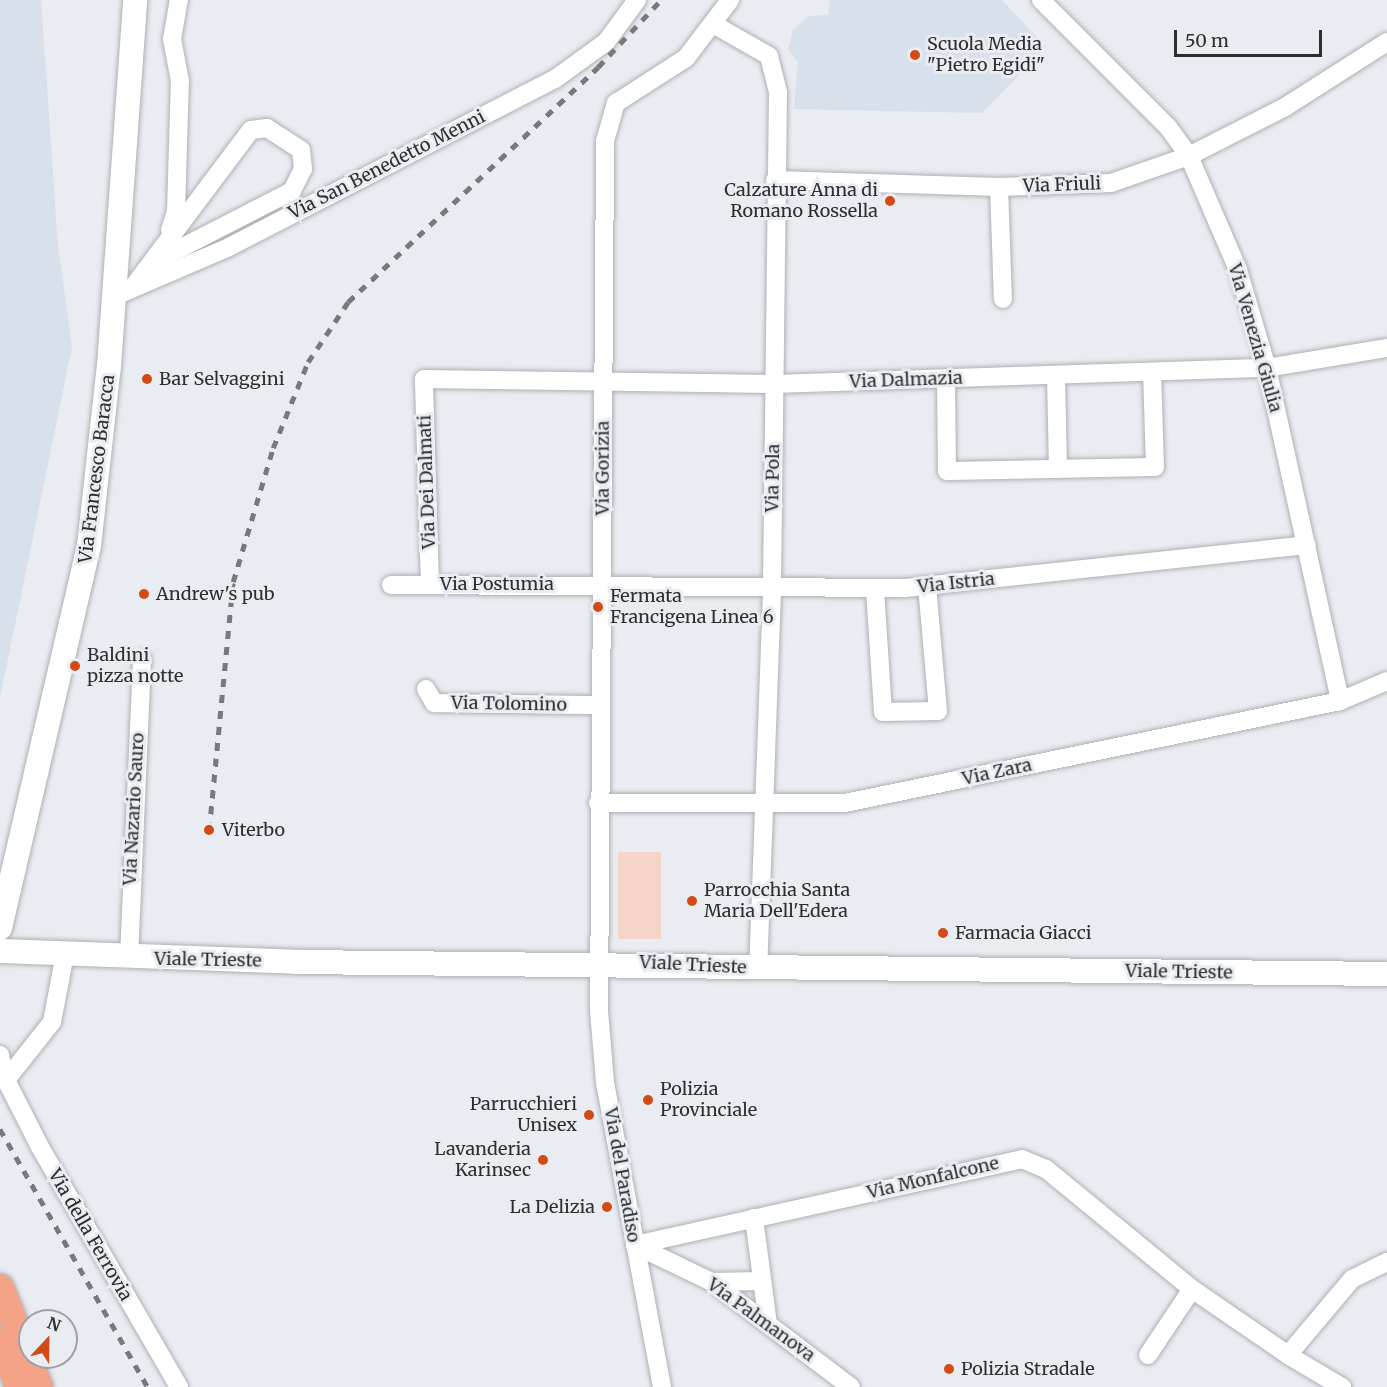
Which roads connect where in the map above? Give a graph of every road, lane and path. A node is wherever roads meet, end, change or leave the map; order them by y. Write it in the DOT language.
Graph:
graph roads {
  1 [pos="135,0"];
  2 [pos="179,0"];
  3 [pos="637,0"];
  4 [pos="730,0"];
  5 [pos="1041,0"];
  6 [pos="713,24"];
  7 [pos="1387,42"];
  8 [pos="1189,156"];
  9 [pos="775,180"];
  10 [pos="999,187"];
  11 [pos="166,240"];
  12 [pos="152,263"];
  13 [pos="122,294"];
  14 [pos="1003,299"];
  15 [pos="1387,348"];
  16 [pos="1267,368"];
  17 [pos="1152,372"];
  18 [pos="1056,375"];
  19 [pos="424,379"];
  20 [pos="946,379"];
  21 [pos="603,380"];
  22 [pos="774,384"];
  23 [pos="1058,469"];
  24 [pos="1307,545"];
  25 [pos="603,584"];
  26 [pos="391,585"];
  27 [pos="430,585"];
  28 [pos="927,586"];
  29 [pos="875,589"];
  30 [pos="772,591"];
  31 [pos="142,659"];
  32 [pos="1387,681"];
  33 [pos="426,689"];
  34 [pos="1340,701"];
  35 [pos="599,705"];
  36 [pos="598,803"];
  37 [pos="762,804"];
  38 [pos="0,928"];
  39 [pos="0,951"];
  40 [pos="65,954"];
  41 [pos="129,958"];
  42 [pos="600,962"];
  43 [pos="758,968"];
  44 [pos="1387,974"];
  45 [pos="0,1055"];
  46 [pos="6,1080"];
  47 [pos="754,1218"];
  48 [pos="635,1245"];
  49 [pos="1387,1262"];
  50 [pos="760,1281"];
  51 [pos="712,1282"];
  52 [pos="0,1287"];
  53 [pos="1192,1289"];
  54 [pos="768,1324"];
  55 [pos="0,1342"];
  56 [pos="1148,1355"];
  57 [pos="1288,1355"];
  58 [pos="19,1387"];
  59 [pos="39,1387"];
  60 [pos="179,1387"];
  61 [pos="662,1387"];
  62 [pos="851,1387"];
  63 [pos="1342,1387"];
  1 -- 13 [label="main road, Via Francesco Baracca"];
  2 -- 11 [label="street"];
  3 -- 13 [label="street, Via San Benedetto Menni"];
  4 -- 6 [label="street, Via Gorizia"];
  5 -- 8 [label="street, Via Venezia Giulia"];
  6 -- 9 [label="street, Via Pola"];
  6 -- 21 [label="street, Via Gorizia"];
  7 -- 8 [label="street, Via Friuli"];
  8 -- 10 [label="street, Via Friuli"];
  8 -- 16 [label="street, Via Venezia Giulia"];
  9 -- 10 [label="street, Via Friuli"];
  9 -- 22 [label="street, Via Pola"];
  10 -- 14 [label="street"];
  11 -- 12 [label="street"];
  11 -- 12 [label="street"];
  12 -- 13 [label="street"];
  13 -- 38 [label="main road, Via Francesco Baracca"];
  15 -- 16 [label="street, Via Dalmazia"];
  16 -- 17 [label="street, Via Dalmazia"];
  16 -- 24 [label="street, Via Venezia Giulia"];
  17 -- 18 [label="street, Via Dalmazia"];
  17 -- 23 [label="street"];
  18 -- 20 [label="street, Via Dalmazia"];
  18 -- 23 [label="street"];
  19 -- 21 [label="street, Via Dalmazia"];
  19 -- 27 [label="street, Via Dei Dalmati"];
  20 -- 22 [label="street, Via Dalmazia"];
  20 -- 23 [label="street"];
  21 -- 22 [label="street, Via Dalmazia"];
  21 -- 25 [label="street, Via Gorizia"];
  22 -- 30 [label="street, Via Pola"];
  24 -- 28 [label="street, Via Istria"];
  24 -- 34 [label="street, Via Venezia Giulia"];
  25 -- 27 [label="street, Via Postumia"];
  25 -- 30 [label="street, Via Istria"];
  25 -- 35 [label="street, Via Gorizia"];
  26 -- 27 [label="street, Via Postumia"];
  28 -- 29 [label="street, Via Istria"];
  28 -- 29 [label="street"];
  29 -- 30 [label="street, Via Istria"];
  30 -- 37 [label="street, Via Pola"];
  31 -- 41 [label="street, Via Nazario Sauro"];
  32 -- 34 [label="street, Via Zara"];
  33 -- 35 [label="street, Via Tolomino"];
  34 -- 37 [label="street, Via Zara"];
  35 -- 36 [label="street, Via Gorizia"];
  36 -- 37 [label="street, Via Zara"];
  36 -- 42 [label="street, Via Gorizia"];
  37 -- 43 [label="street, Via Pola"];
  39 -- 40 [label="main road, Viale Trieste"];
  40 -- 41 [label="main road, Viale Trieste"];
  40 -- 46 [label="street"];
  41 -- 42 [label="main road, Viale Trieste"];
  42 -- 43 [label="main road, Viale Trieste"];
  42 -- 48 [label="street, Via del Paradiso"];
  43 -- 44 [label="main road, Viale Trieste"];
  45 -- 46 [label="street, Via della Ferrovia"];
  46 -- 60 [label="street, Via della Ferrovia"];
  47 -- 48 [label="street, Via Monfalcone"];
  47 -- 50 [label="street"];
  47 -- 53 [label="street, Via Monfalcone"];
  48 -- 51 [label="street, Via Palmanova"];
  48 -- 61 [label="street, Via del Paradiso"];
  49 -- 57 [label="street"];
  50 -- 51 [label="street"];
  50 -- 54 [label="street"];
  51 -- 54 [label="street, Via Palmanova"];
  52 -- 59 [label="main road"];
  53 -- 56 [label="street"];
  53 -- 57 [label="street, Via Monfalcone"];
  54 -- 62 [label="street, Via Palmanova"];
  55 -- 58 [label="main road"];
  57 -- 63 [label="street, Via Monfalcone"];
}
